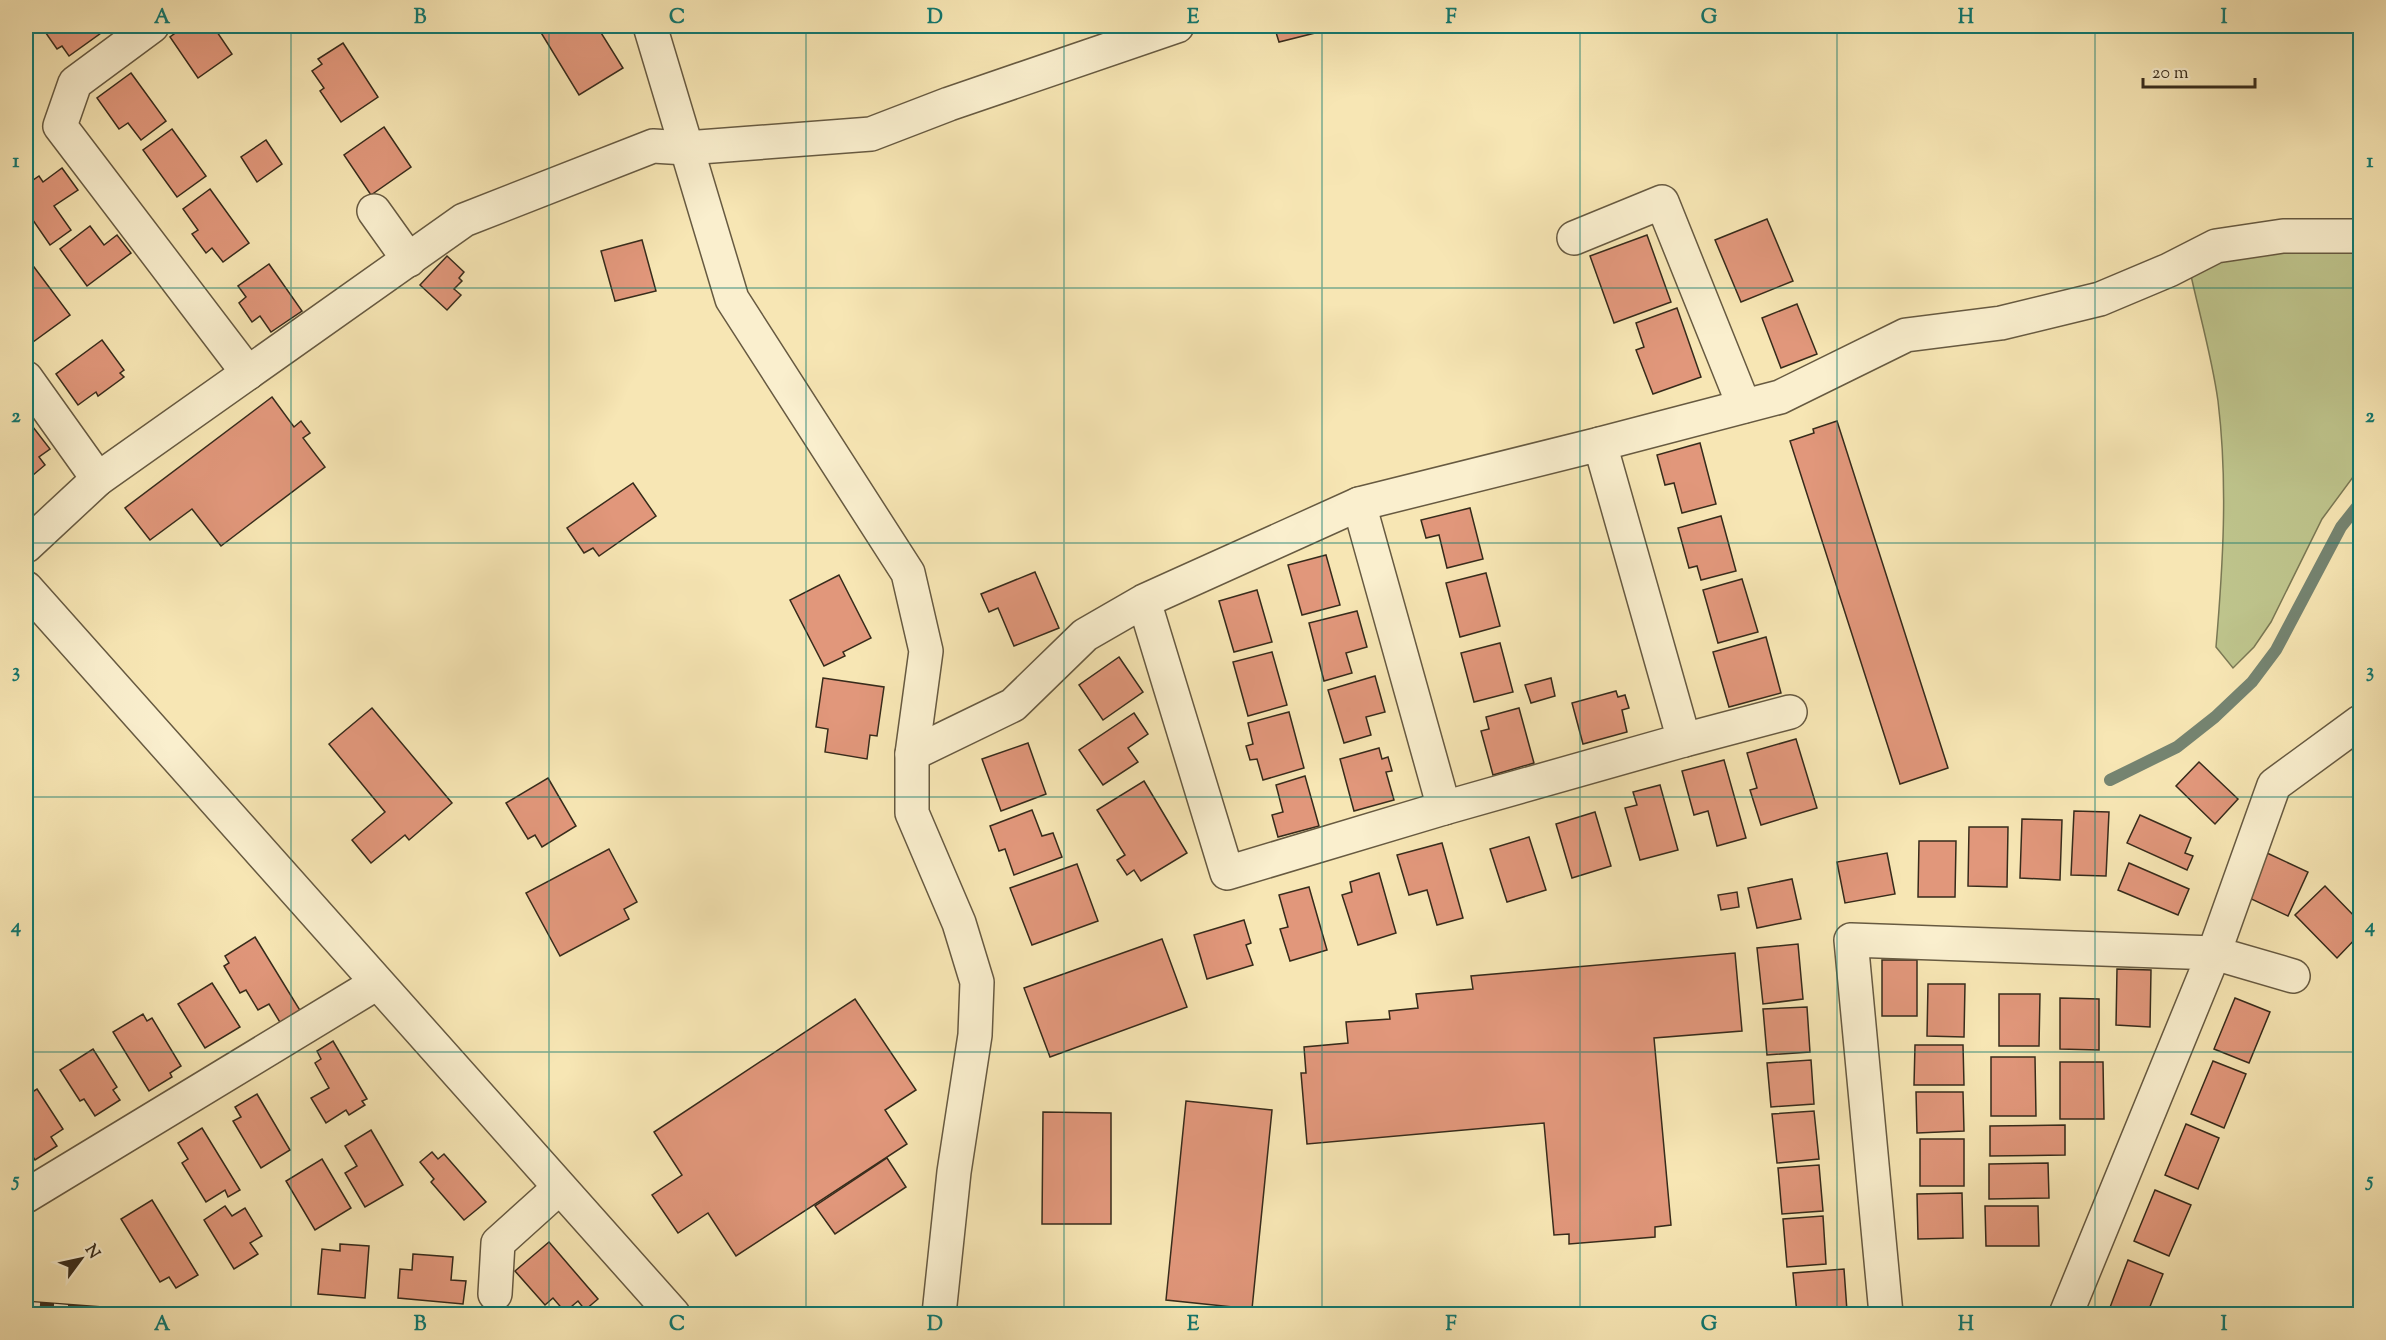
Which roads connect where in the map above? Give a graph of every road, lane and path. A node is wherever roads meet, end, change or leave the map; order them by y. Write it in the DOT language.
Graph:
graph roads {
  1 [pos="152,26"];
  2 [pos="650,26"];
  3 [pos="1177,26"];
  4 [pos="687,148"];
  5 [pos="374,212"];
  6 [pos="2361,236"];
  7 [pos="1574,237"];
  8 [pos="409,260"];
  9 [pos="248,373"];
  10 [pos="26,378"];
  11 [pos="1744,406"];
  12 [pos="1600,444"];
  13 [pos="98,479"];
  14 [pos="1359,504"];
  15 [pos="26,546"];
  16 [pos="26,588"];
  17 [pos="1144,601"];
  18 [pos="1790,712"];
  19 [pos="2361,722"];
  20 [pos="1684,740"];
  21 [pos="912,754"];
  22 [pos="1444,808"];
  23 [pos="2214,953"];
  24 [pos="2293,976"];
  25 [pos="377,983"];
  26 [pos="559,1188"];
  27 [pos="26,1196"];
  28 [pos="495,1294"];
  29 [pos="673,1314"];
  30 [pos="939,1314"];
  31 [pos="1886,1314"];
  32 [pos="2066,1314"];
  1 -- 9 [label="street"];
  2 -- 4 [label="street"];
  3 -- 4 [label="street"];
  4 -- 8 [label="street"];
  4 -- 21 [label="street"];
  5 -- 8 [label="street"];
  6 -- 11 [label="street"];
  7 -- 11 [label="street"];
  8 -- 9 [label="street"];
  9 -- 13 [label="street"];
  10 -- 13 [label="street"];
  11 -- 12 [label="street"];
  12 -- 14 [label="street"];
  12 -- 20 [label="street"];
  13 -- 15 [label="street"];
  14 -- 17 [label="street"];
  14 -- 22 [label="street"];
  16 -- 25 [label="street"];
  17 -- 21 [label="street"];
  17 -- 22 [label="street"];
  18 -- 20 [label="street"];
  19 -- 23 [label="street"];
  20 -- 22 [label="street"];
  21 -- 30 [label="street"];
  23 -- 24 [label="street"];
  23 -- 31 [label="street"];
  23 -- 32 [label="street"];
  25 -- 26 [label="street"];
  25 -- 27 [label="street"];
  26 -- 28 [label="street"];
  26 -- 29 [label="street"];
}
